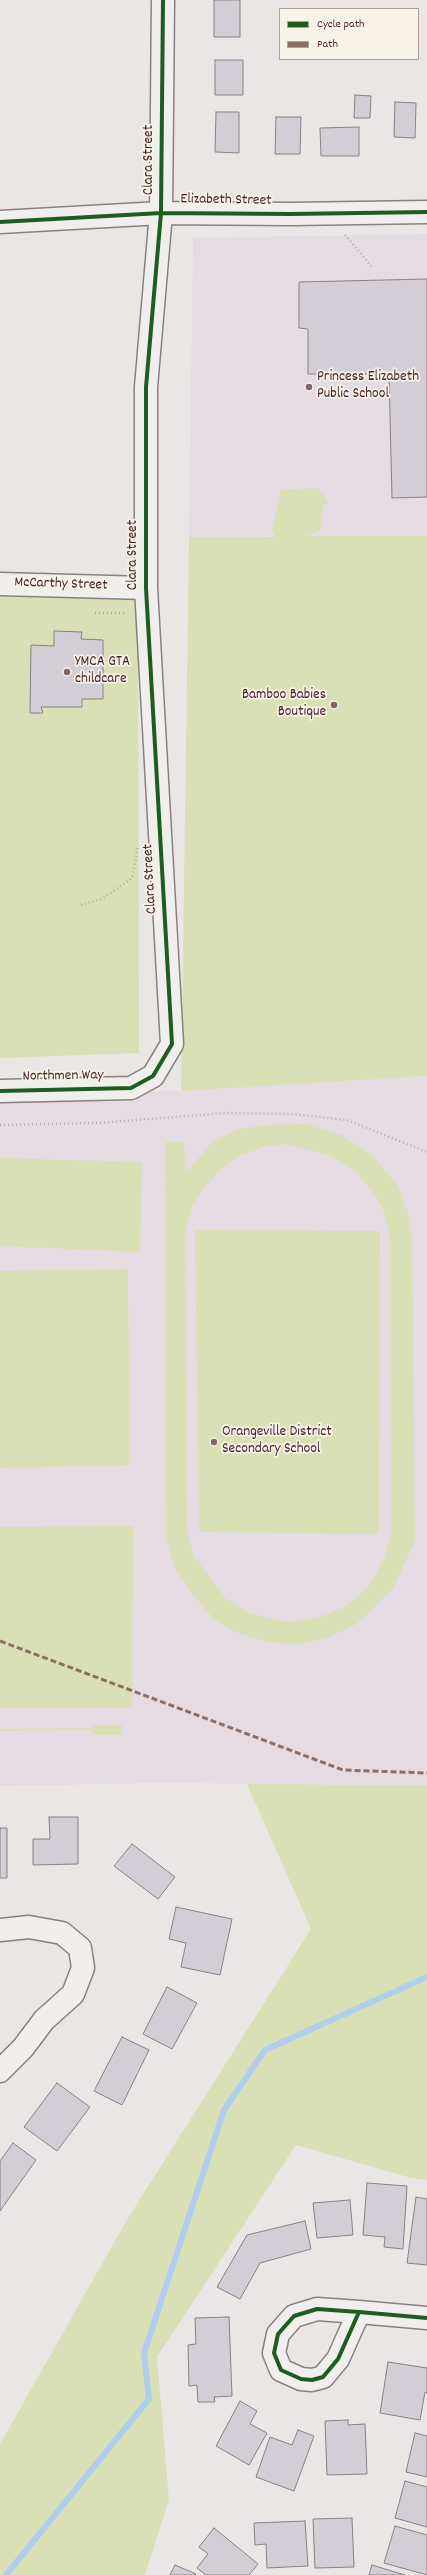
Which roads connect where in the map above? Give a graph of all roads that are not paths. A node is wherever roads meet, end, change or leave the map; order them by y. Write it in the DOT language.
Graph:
graph roads {
  1 [pos="163,0"];
  2 [pos="427,212"];
  3 [pos="161,213"];
  4 [pos="0,222"];
  5 [pos="0,584"];
  6 [pos="146,588"];
  7 [pos="127,1088"];
  8 [pos="0,1091"];
  9 [pos="0,1930"];
  10 [pos="0,2071"];
  11 [pos="359,2312"];
  12 [pos="427,2318"];
  1 -- 3 [label="street, Clara Street"];
  2 -- 3 [label="street, Elizabeth Street"];
  3 -- 4 [label="street, Elizabeth Street"];
  3 -- 6 [label="street, Clara Street"];
  5 -- 6 [label="street, McCarthy Street"];
  6 -- 7 [label="street, Clara Street"];
  7 -- 8 [label="street, Northmen Way"];
  9 -- 10 [label="street"];
  11 -- 12 [label="street"];
}
